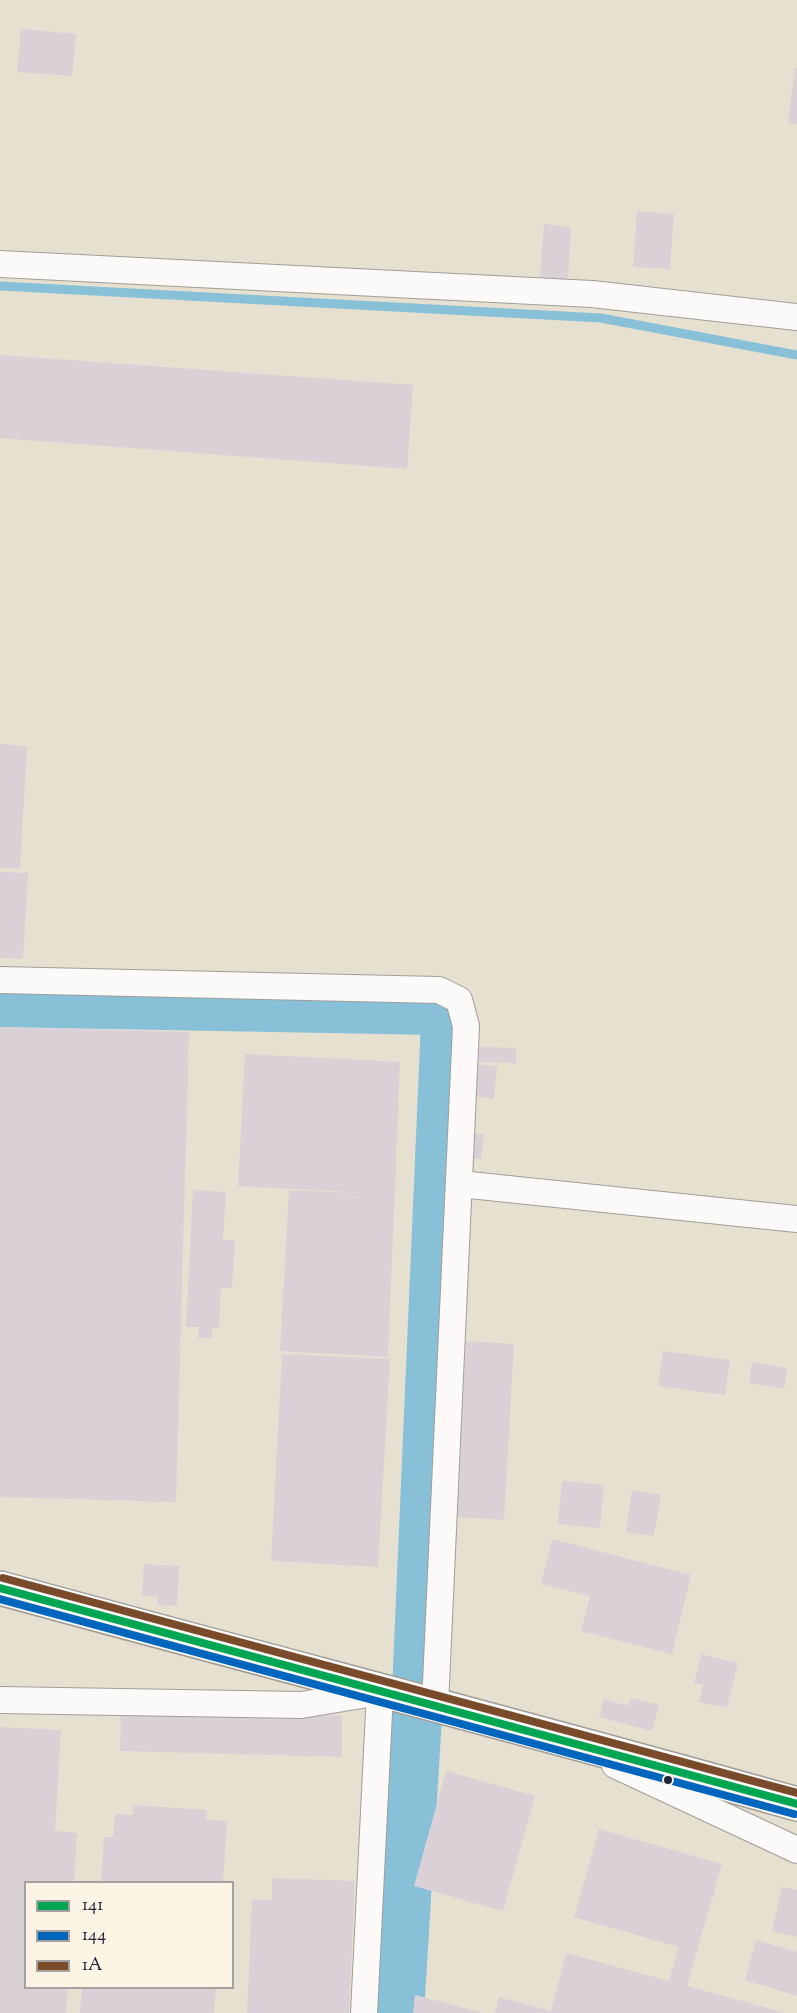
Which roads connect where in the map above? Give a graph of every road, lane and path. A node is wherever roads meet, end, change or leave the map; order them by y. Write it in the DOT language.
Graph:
graph roads {
  1 [pos="0,264"];
  2 [pos="797,317"];
  3 [pos="0,980"];
  4 [pos="460,1184"];
  5 [pos="797,1219"];
  6 [pos="0,1588"];
  7 [pos="380,1692"];
  8 [pos="0,1700"];
  9 [pos="435,1705"];
  10 [pos="553,1735"];
  11 [pos="797,1804"];
  12 [pos="797,1850"];
  13 [pos="364,2013"];
  1 -- 2 [label="street"];
  3 -- 4 [label="street"];
  4 -- 5 [label="street"];
  4 -- 9 [label="street"];
  6 -- 7 [label="main road"];
  7 -- 8 [label="street"];
  7 -- 9 [label="main road"];
  7 -- 13 [label="street"];
  9 -- 10 [label="main road"];
  10 -- 11 [label="main road"];
  10 -- 12 [label="street"];
}
